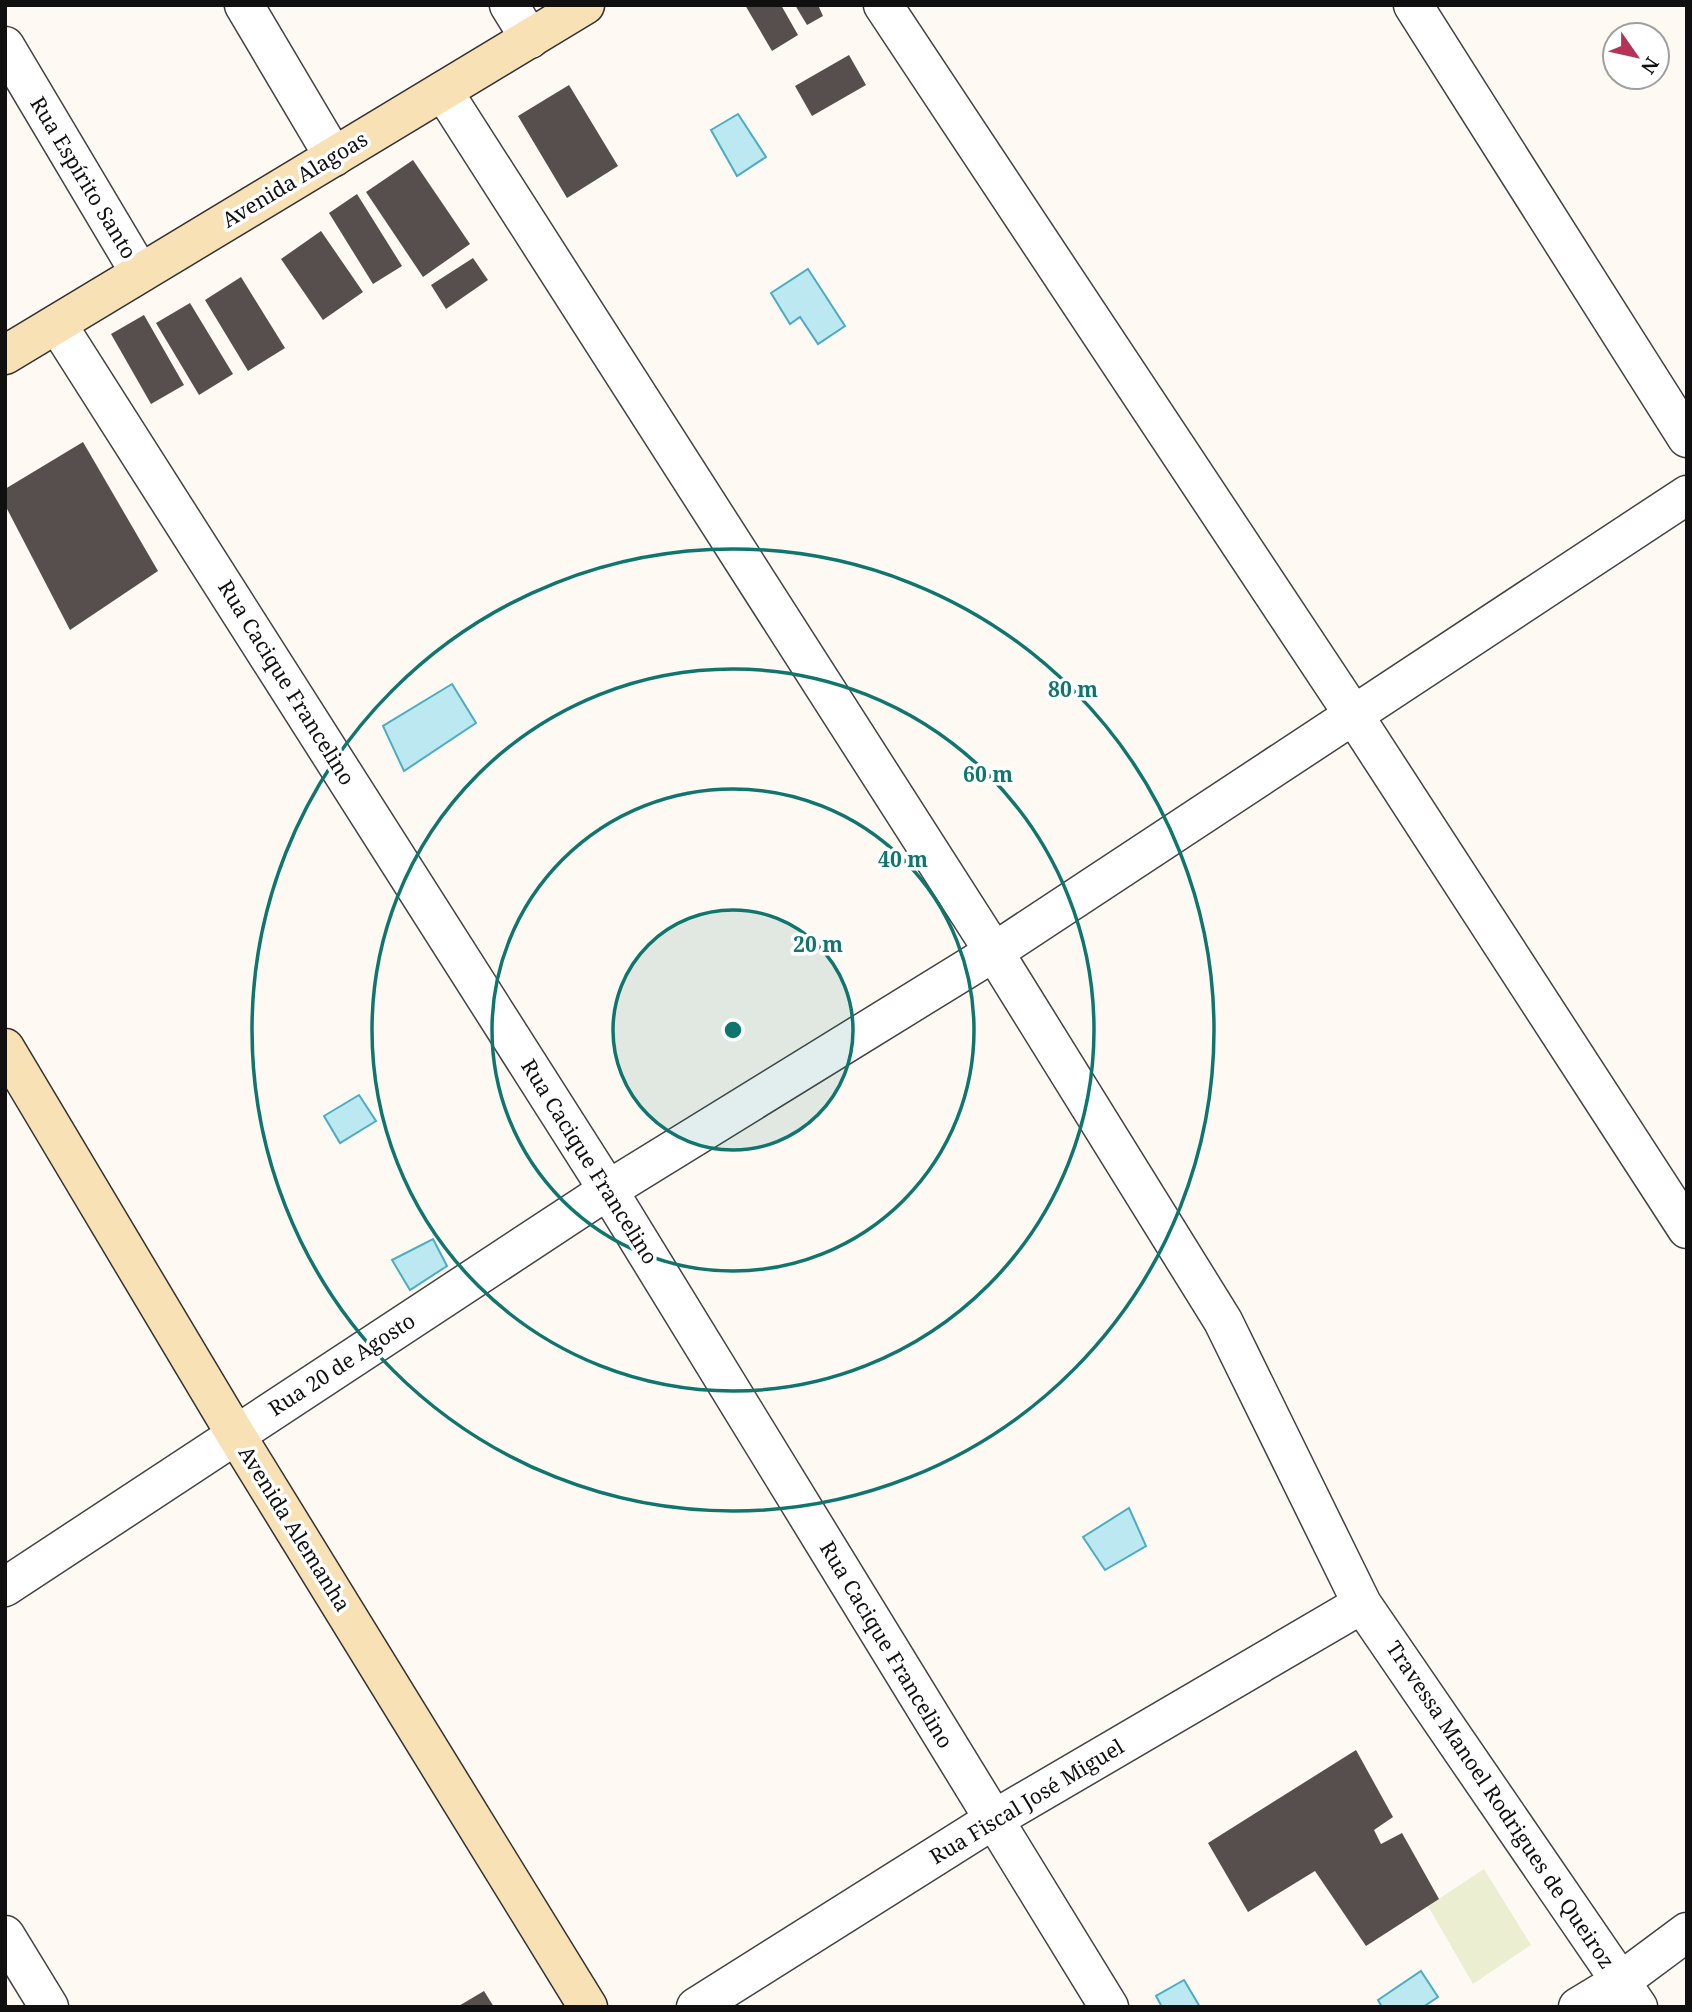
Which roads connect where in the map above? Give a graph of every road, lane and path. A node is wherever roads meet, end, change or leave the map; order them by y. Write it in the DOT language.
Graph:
graph roads {
  1 [pos="244,5"];
  2 [pos="509,5"];
  3 [pos="585,5"];
  4 [pos="883,5"];
  5 [pos="1413,5"];
  6 [pos="530,39"];
  7 [pos="5,46"];
  8 [pos="443,91"];
  9 [pos="334,157"];
  10 [pos="140,273"];
  11 [pos="57,324"];
  12 [pos="5,355"];
  13 [pos="1687,438"];
  14 [pos="1687,495"];
  15 [pos="1353,714"];
  16 [pos="994,952"];
  17 [pos="5,1048"];
  18 [pos="608,1190"];
  19 [pos="1687,1230"];
  20 [pos="236,1435"];
  21 [pos="5,1587"];
  22 [pos="1362,1604"];
  23 [pos="993,1820"];
  24 [pos="1687,1932"];
  25 [pos="5,1935"];
  26 [pos="1629,1994"];
  27 [pos="49,2007"];
  28 [pos="588,2007"];
  29 [pos="696,2007"];
  30 [pos="1109,2007"];
  31 [pos="1578,2007"];
  1 -- 9 [label="street"];
  2 -- 6 [label="street"];
  3 -- 6 [label="street, Avenida Alagoas"];
  4 -- 15 [label="street"];
  5 -- 13 [label="street"];
  6 -- 8 [label="street, Avenida Alagoas"];
  7 -- 10 [label="street, Rua Espírito Santo"];
  8 -- 9 [label="street, Avenida Alagoas"];
  8 -- 16 [label="street, Travessa Manoel Rodrigues de Queiroz"];
  9 -- 10 [label="street, Avenida Alagoas"];
  10 -- 11 [label="street, Avenida Alagoas"];
  11 -- 12 [label="street, Avenida Alagoas"];
  11 -- 18 [label="street, Rua Cacique Francelino"];
  14 -- 15 [label="street, Rua 20 de Agosto"];
  15 -- 16 [label="street, Rua 20 de Agosto"];
  15 -- 19 [label="street"];
  16 -- 18 [label="street, Rua 20 de Agosto"];
  16 -- 22 [label="street, Travessa Manoel Rodrigues de Queiroz"];
  17 -- 20 [label="street, Avenida Alemanha"];
  18 -- 20 [label="street, Rua 20 de Agosto"];
  18 -- 23 [label="street, Rua Cacique Francelino"];
  20 -- 21 [label="street, Rua 20 de Agosto"];
  20 -- 28 [label="street, Avenida Alemanha"];
  22 -- 23 [label="street, Rua Fiscal José Miguel"];
  22 -- 26 [label="street, Travessa Manoel Rodrigues de Queiroz"];
  23 -- 29 [label="street, Rua Fiscal José Miguel"];
  23 -- 30 [label="street, Rua Cacique Francelino"];
  24 -- 26 [label="street"];
  25 -- 27 [label="street"];
  26 -- 31 [label="street"];
}
